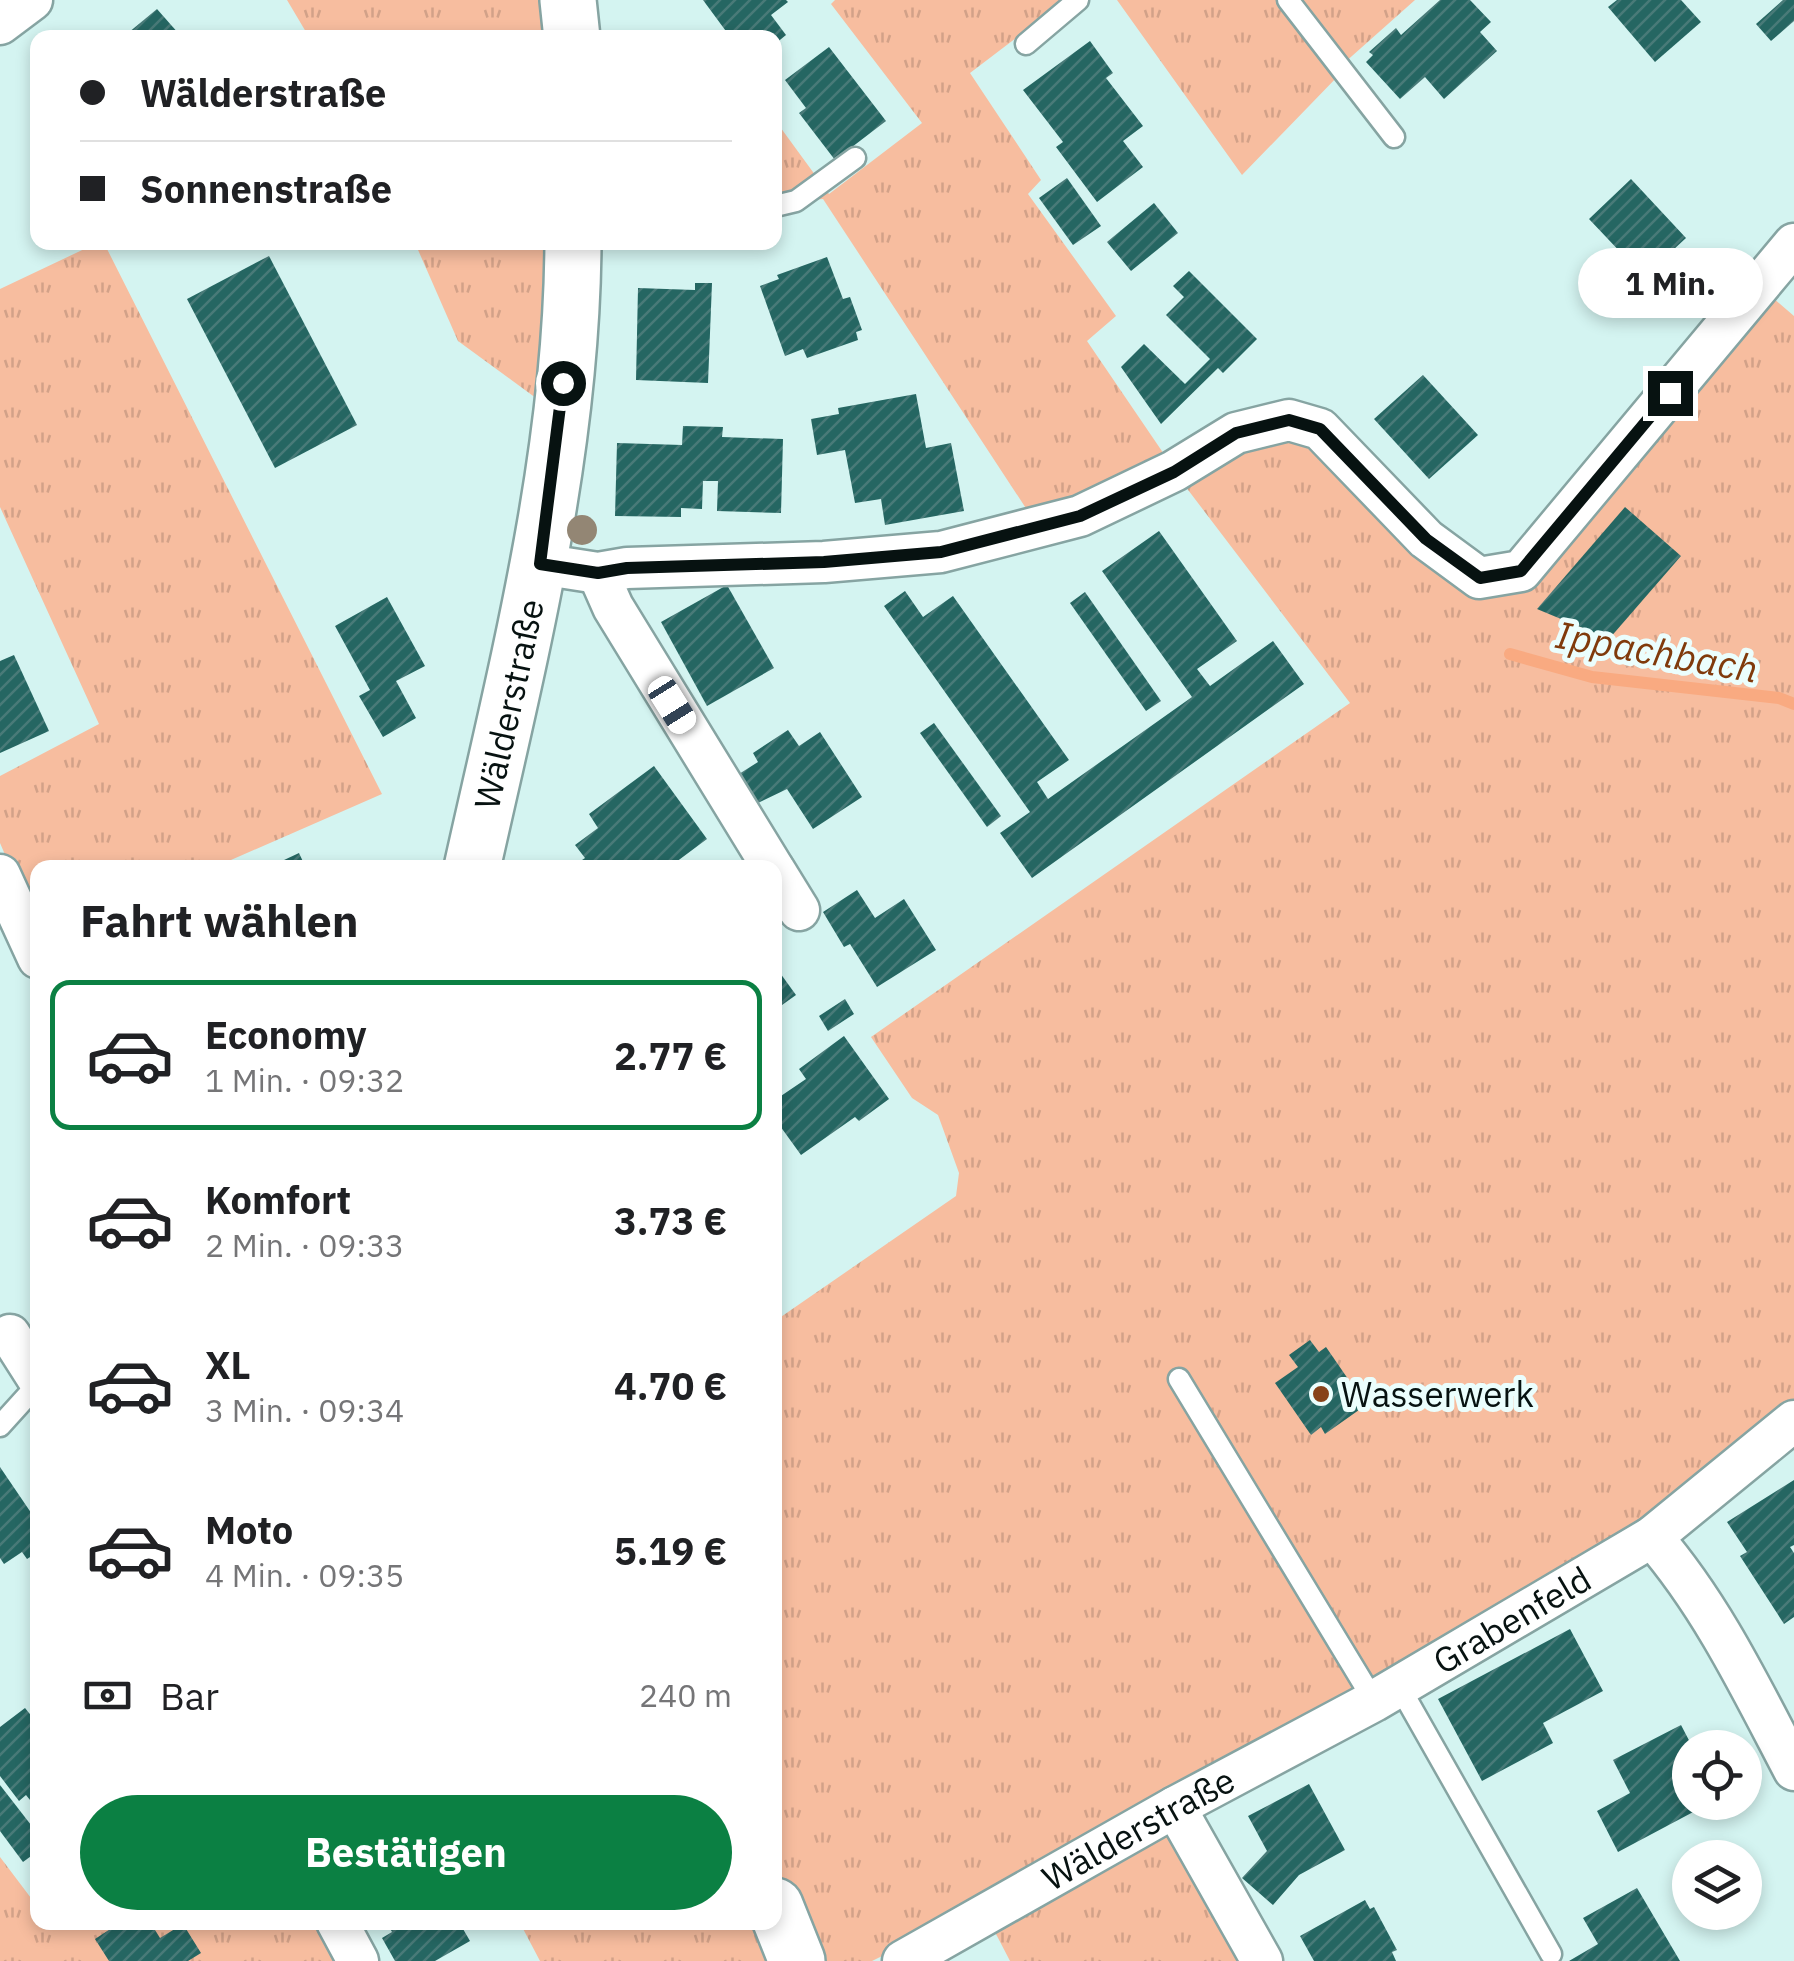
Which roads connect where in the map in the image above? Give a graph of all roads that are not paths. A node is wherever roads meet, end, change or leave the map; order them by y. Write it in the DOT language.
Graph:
graph roads {
  1 [pos="32,0"];
  2 [pos="568,0"];
  3 [pos="1078,0"];
  4 [pos="1288,0"];
  5 [pos="0,24"];
  6 [pos="571,30"];
  7 [pos="1026,44"];
  8 [pos="1394,137"];
  9 [pos="855,158"];
  10 [pos="782,205"];
  11 [pos="1794,244"];
  12 [pos="578,250"];
  13 [pos="540,564"];
  14 [pos="598,573"];
  15 [pos="474,860"];
  16 [pos="768,860"];
  17 [pos="0,875"];
  18 [pos="782,883"];
  19 [pos="799,910"];
  20 [pos="30,941"];
  21 [pos="16,1329"];
  22 [pos="30,1363"];
  23 [pos="1179,1379"];
  24 [pos="30,1391"];
  25 [pos="1794,1421"];
  26 [pos="0,1426"];
  27 [pos="1652,1537"];
  28 [pos="1386,1694"];
  29 [pos="1794,1770"];
  30 [pos="1175,1807"];
  31 [pos="782,1924"];
  32 [pos="341,1930"];
  33 [pos="1551,1954"];
  34 [pos="358,1961"];
  35 [pos="797,1961"];
  36 [pos="903,1961"];
  37 [pos="1262,1961"];
  1 -- 5 [label="street"];
  2 -- 6 [label="main road"];
  3 -- 7 [label="lane"];
  4 -- 8 [label="lane"];
  9 -- 10 [label="lane"];
  11 -- 14 [label="street"];
  12 -- 13 [label="main road, Wälderstraße"];
  13 -- 14 [label="street"];
  13 -- 15 [label="main road, Wälderstraße"];
  14 -- 16 [label="street"];
  17 -- 20 [label="street"];
  18 -- 19 [label="street"];
  21 -- 22 [label="street"];
  23 -- 28 [label="lane"];
  24 -- 26 [label="lane"];
  25 -- 27 [label="street, Grabenfeld"];
  27 -- 28 [label="street, Grabenfeld"];
  27 -- 29 [label="street"];
  28 -- 30 [label="street, Wälderstraße"];
  28 -- 33 [label="lane, Grabenfeld"];
  30 -- 36 [label="street, Wälderstraße"];
  30 -- 37 [label="street"];
  31 -- 35 [label="main road"];
  32 -- 34 [label="street"];
}
